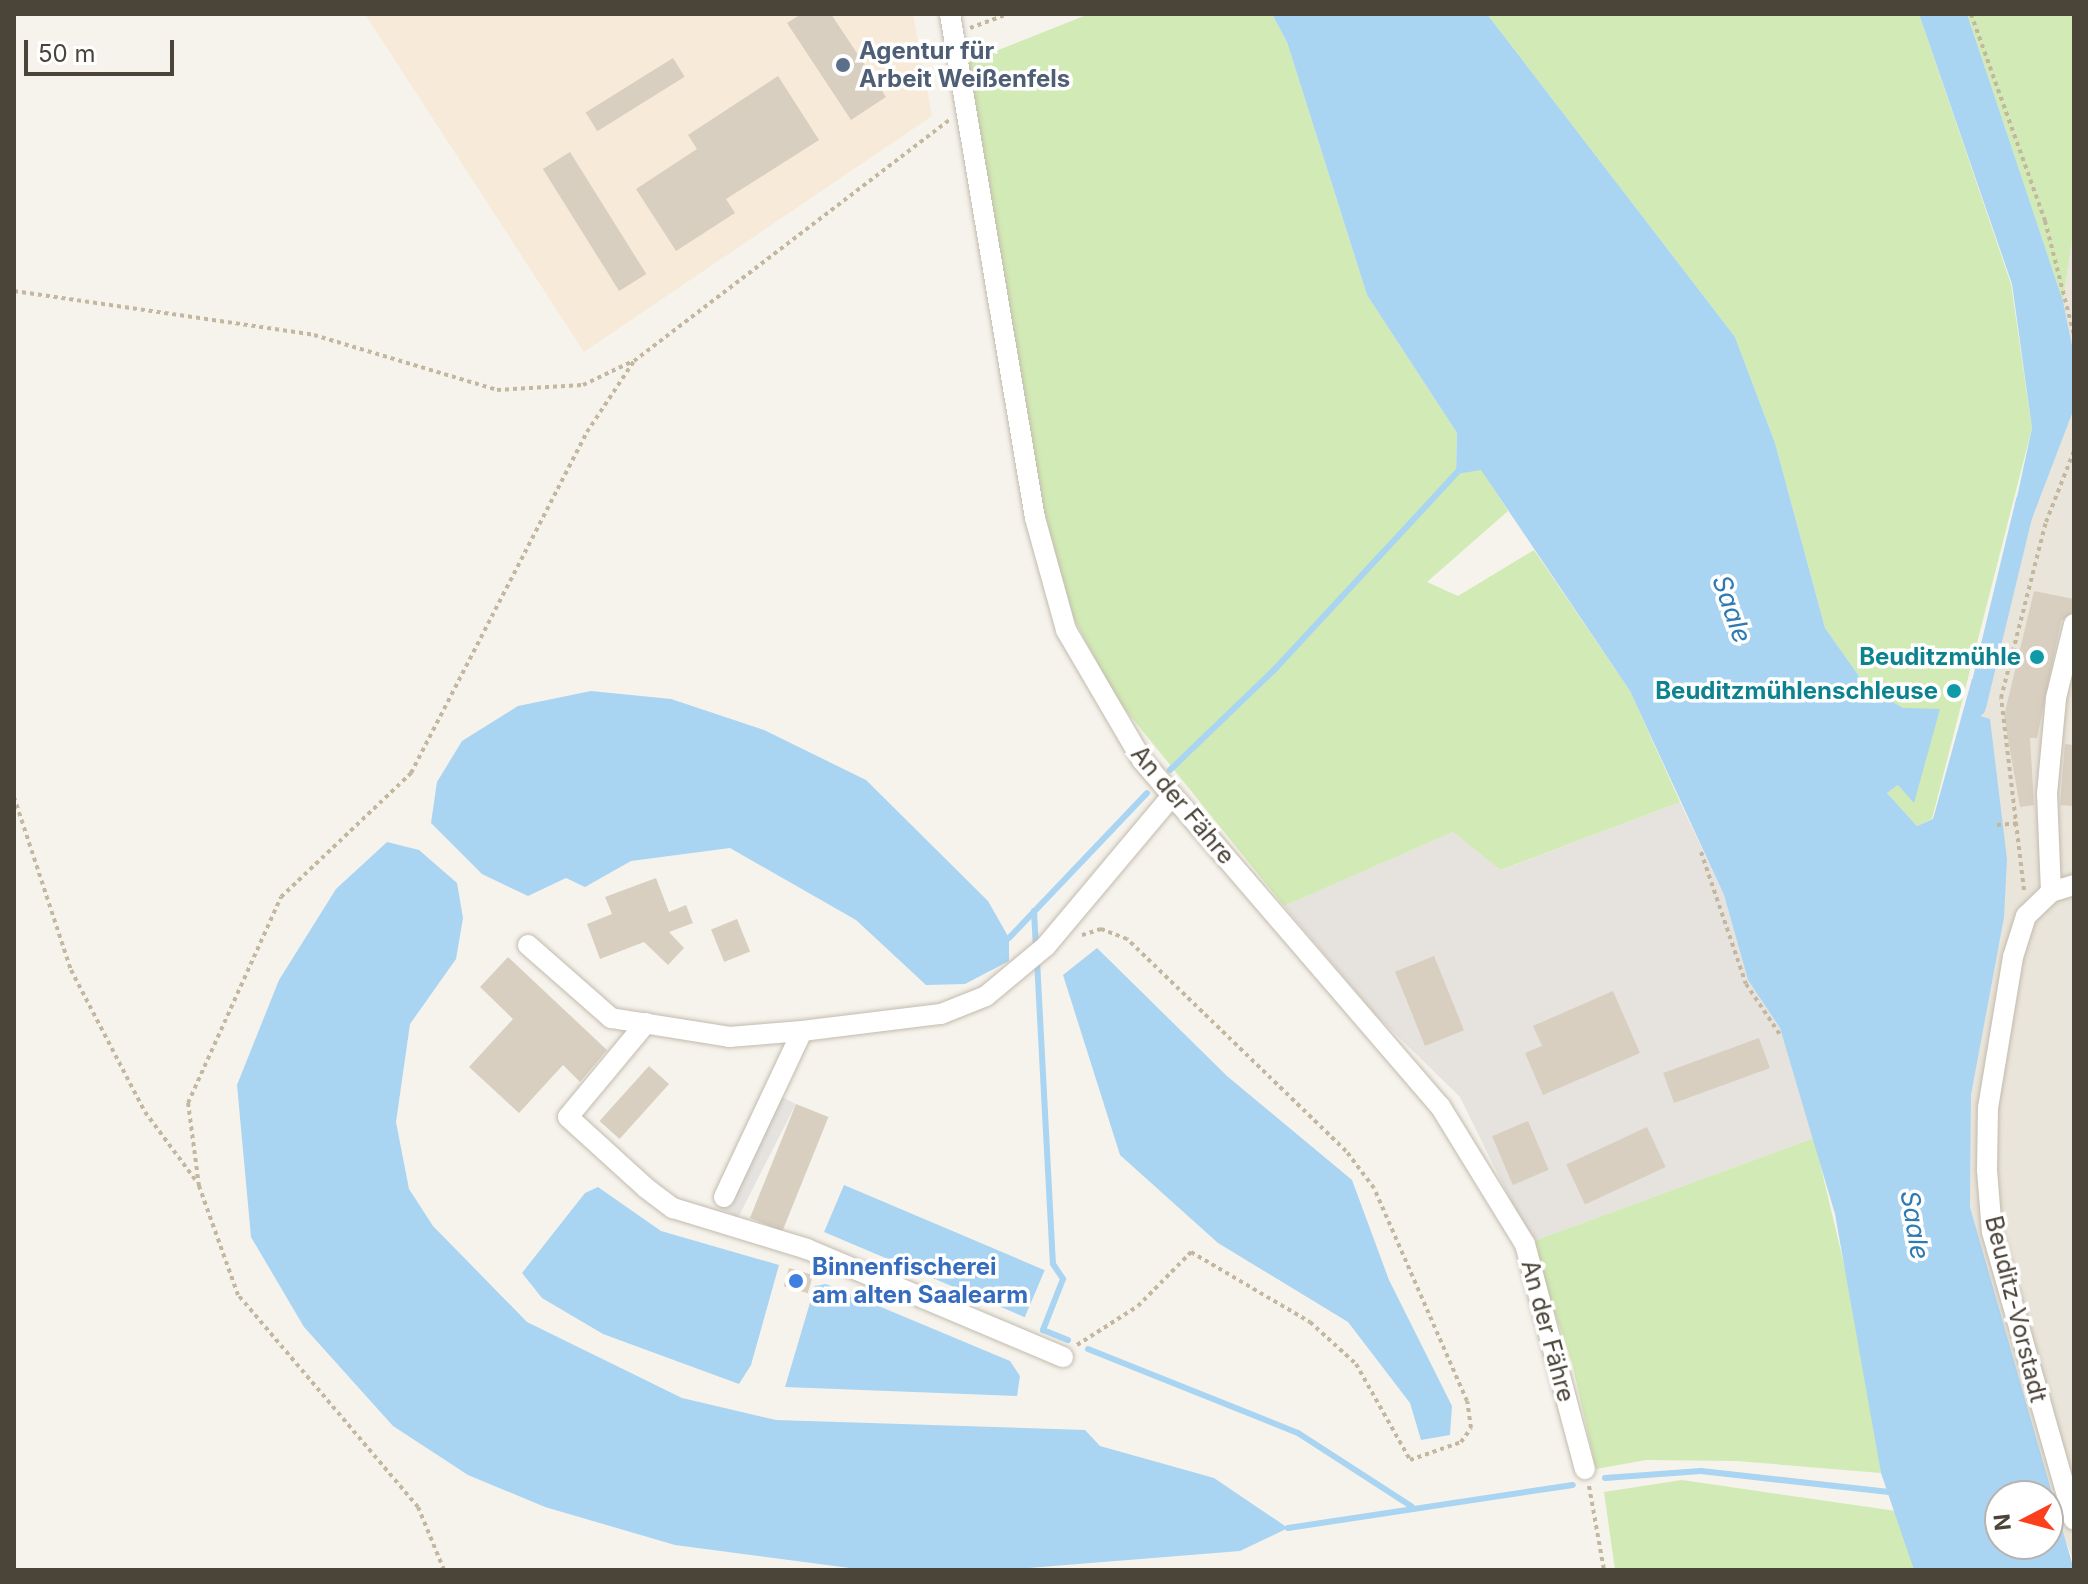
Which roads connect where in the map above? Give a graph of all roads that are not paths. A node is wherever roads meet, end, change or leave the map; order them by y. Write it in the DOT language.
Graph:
graph roads {
  1 [pos="951,24"];
  2 [pos="2074,624"];
  3 [pos="1171,797"];
  4 [pos="2074,885"];
  5 [pos="2051,892"];
  6 [pos="528,945"];
  7 [pos="646,1023"];
  8 [pos="802,1031"];
  9 [pos="724,1197"];
  10 [pos="1063,1357"];
  11 [pos="1585,1469"];
  12 [pos="2074,1520"];
  1 -- 3 [label="street, An der Fähre"];
  2 -- 5 [label="street"];
  3 -- 8 [label="street"];
  3 -- 11 [label="street, An der Fähre"];
  4 -- 5 [label="street"];
  5 -- 12 [label="street, Beuditz-Vorstadt"];
  6 -- 7 [label="street"];
  7 -- 8 [label="street"];
  7 -- 10 [label="street"];
  8 -- 9 [label="street"];
}
